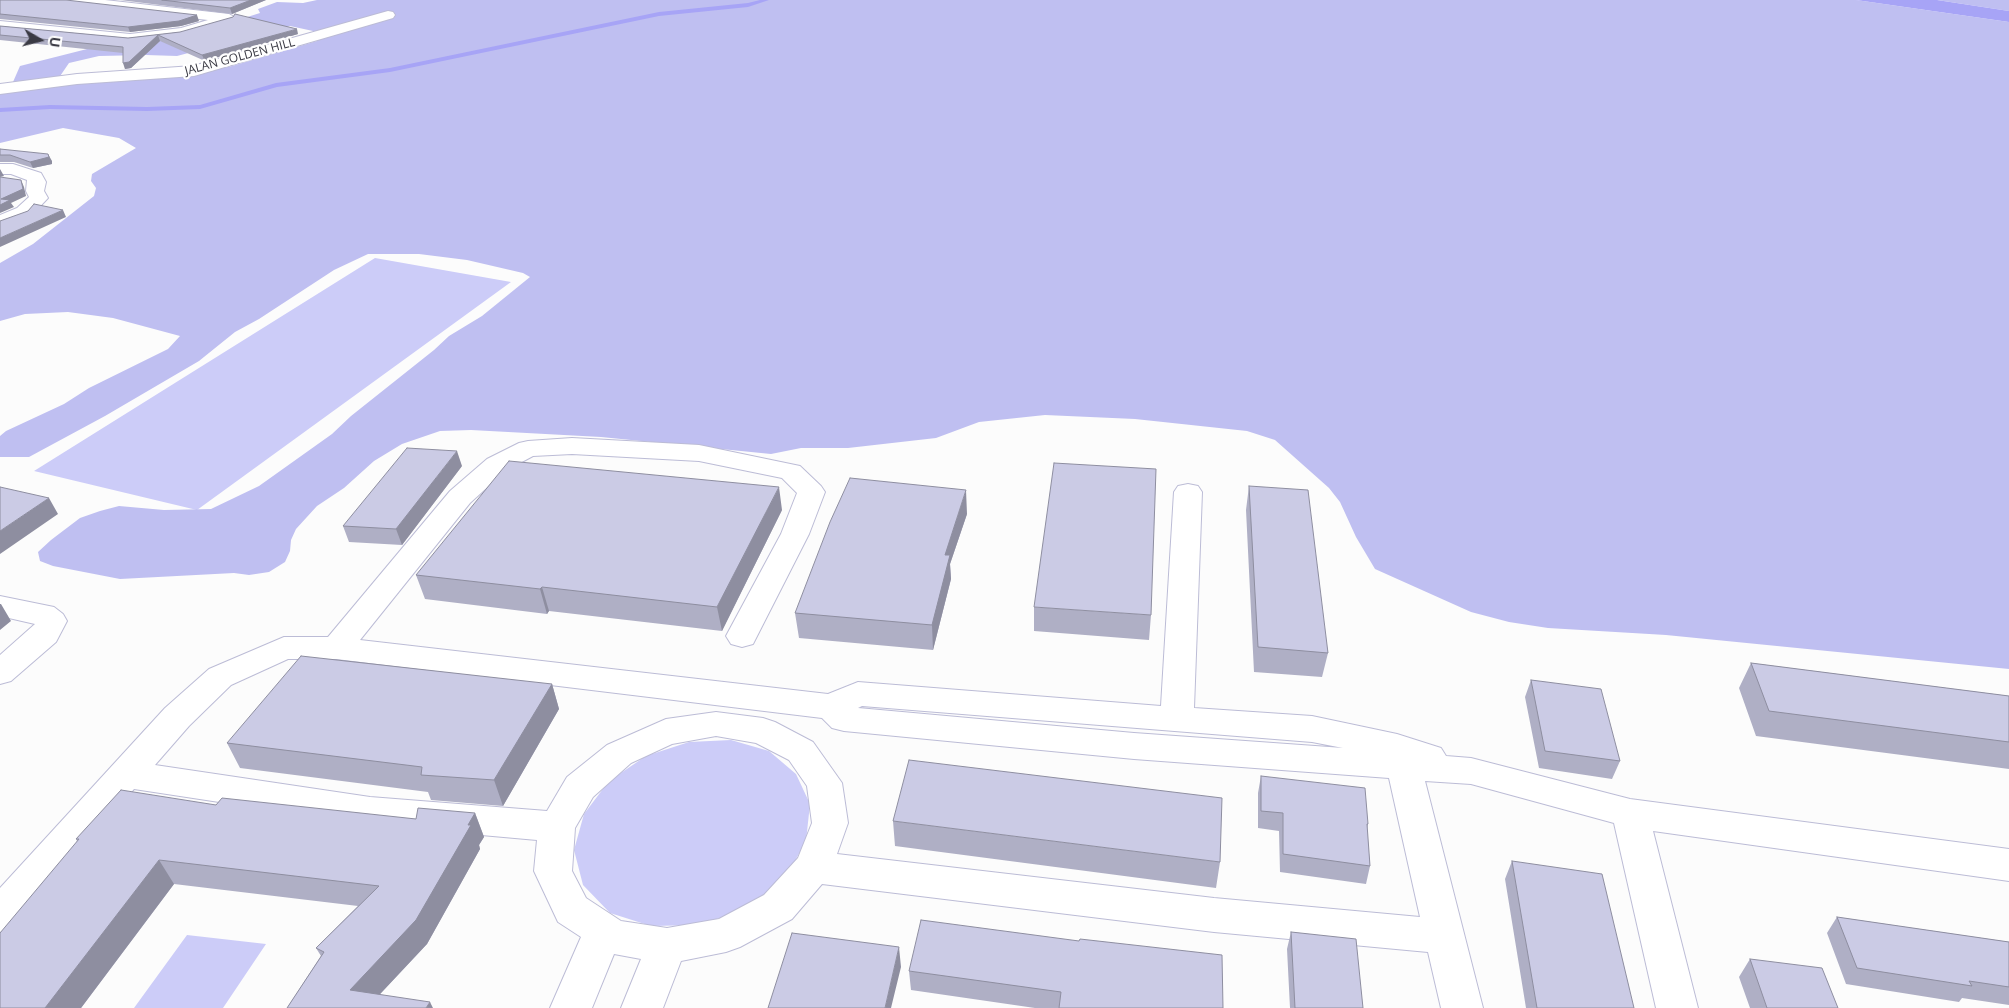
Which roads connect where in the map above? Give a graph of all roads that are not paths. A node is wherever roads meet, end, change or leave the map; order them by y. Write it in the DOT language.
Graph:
graph roads {
  1 [pos="69,0"];
  2 [pos="103,4"];
  3 [pos="388,15"];
  4 [pos="0,25"];
  5 [pos="31,29"];
  6 [pos="0,89"];
  7 [pos="0,170"];
  8 [pos="0,222"];
  9 [pos="1188,492"];
  10 [pos="0,606"];
  11 [pos="742,636"];
  12 [pos="336,648"];
  13 [pos="0,673"];
  14 [pos="831,707"];
  15 [pos="1177,719"];
  16 [pos="1404,766"];
  17 [pos="1471,771"];
  18 [pos="126,774"];
  19 [pos="1630,813"];
  20 [pos="557,827"];
  21 [pos="2009,865"];
  22 [pos="814,867"];
  23 [pos="0,915"];
  24 [pos="604,931"];
  25 [pos="1445,936"];
  26 [pos="667,946"];
  27 [pos="571,1008"];
  28 [pos="642,1008"];
  29 [pos="1462,1008"];
  30 [pos="1677,1008"];
  1 -- 2 [label="street"];
  2 -- 5 [label="street"];
  2 -- 5 [label="street"];
  3 -- 6 [label="street, JALAN GOLDEN HILL"];
  4 -- 5 [label="street"];
  7 -- 8 [label="street"];
  9 -- 15 [label="street"];
  10 -- 13 [label="street"];
  11 -- 12 [label="street"];
  12 -- 14 [label="street"];
  12 -- 18 [label="street"];
  14 -- 15 [label="street"];
  14 -- 16 [label="street"];
  15 -- 17 [label="street"];
  16 -- 17 [label="street"];
  16 -- 25 [label="street"];
  17 -- 19 [label="street"];
  18 -- 20 [label="street"];
  18 -- 23 [label="street"];
  19 -- 21 [label="street"];
  19 -- 30 [label="street"];
  20 -- 22 [label="street"];
  20 -- 24 [label="street"];
  22 -- 25 [label="street"];
  22 -- 26 [label="street"];
  24 -- 26 [label="street"];
  24 -- 27 [label="street"];
  25 -- 29 [label="street"];
  26 -- 28 [label="street"];
}
